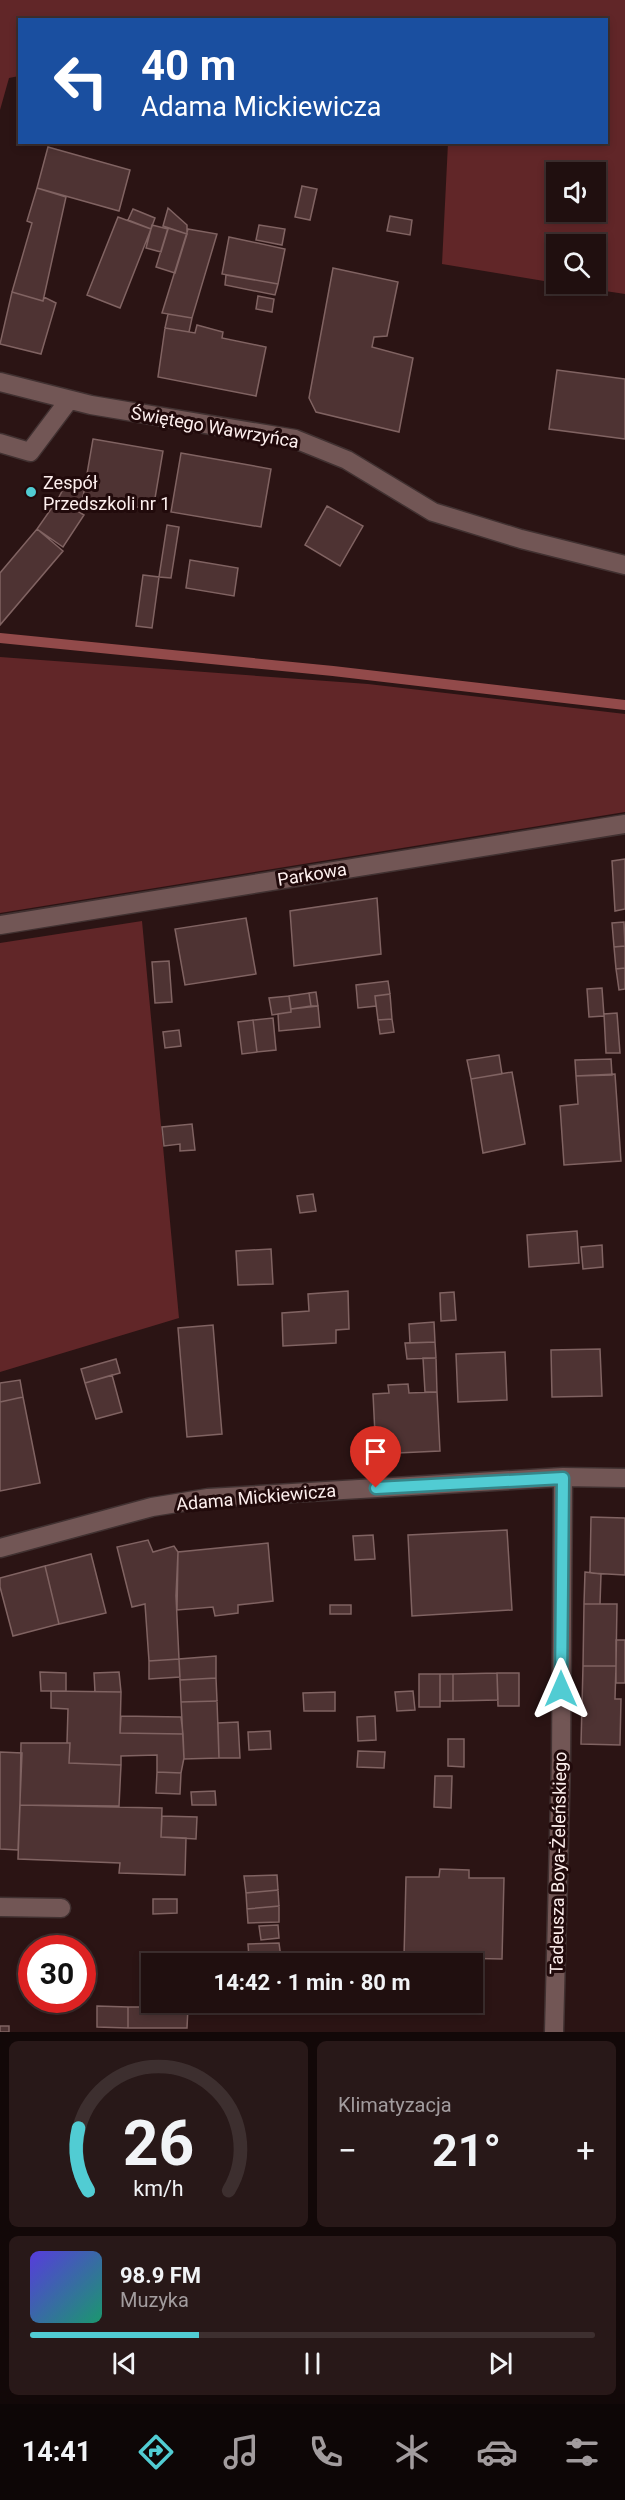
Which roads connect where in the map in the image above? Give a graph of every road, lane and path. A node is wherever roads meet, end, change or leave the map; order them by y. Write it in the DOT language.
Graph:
graph roads {
  1 [pos="0,382"];
  2 [pos="69,400"];
  3 [pos="0,443"];
  4 [pos="625,565"];
  5 [pos="625,824"];
  6 [pos="0,925"];
  7 [pos="563,1478"];
  8 [pos="625,1478"];
  9 [pos="0,1548"];
  10 [pos="0,1907"];
  11 [pos="61,1908"];
  12 [pos="554,2032"];
  1 -- 2 [label="street, Świętego Wawrzyńca"];
  2 -- 3 [label="street"];
  2 -- 4 [label="street, Świętego Wawrzyńca"];
  5 -- 6 [label="street, Parkowa"];
  7 -- 8 [label="street, Adama Mickiewicza"];
  7 -- 9 [label="street, Adama Mickiewicza"];
  7 -- 12 [label="street, Tadeusza Boya-Żeleńskiego"];
  10 -- 11 [label="street"];
}
